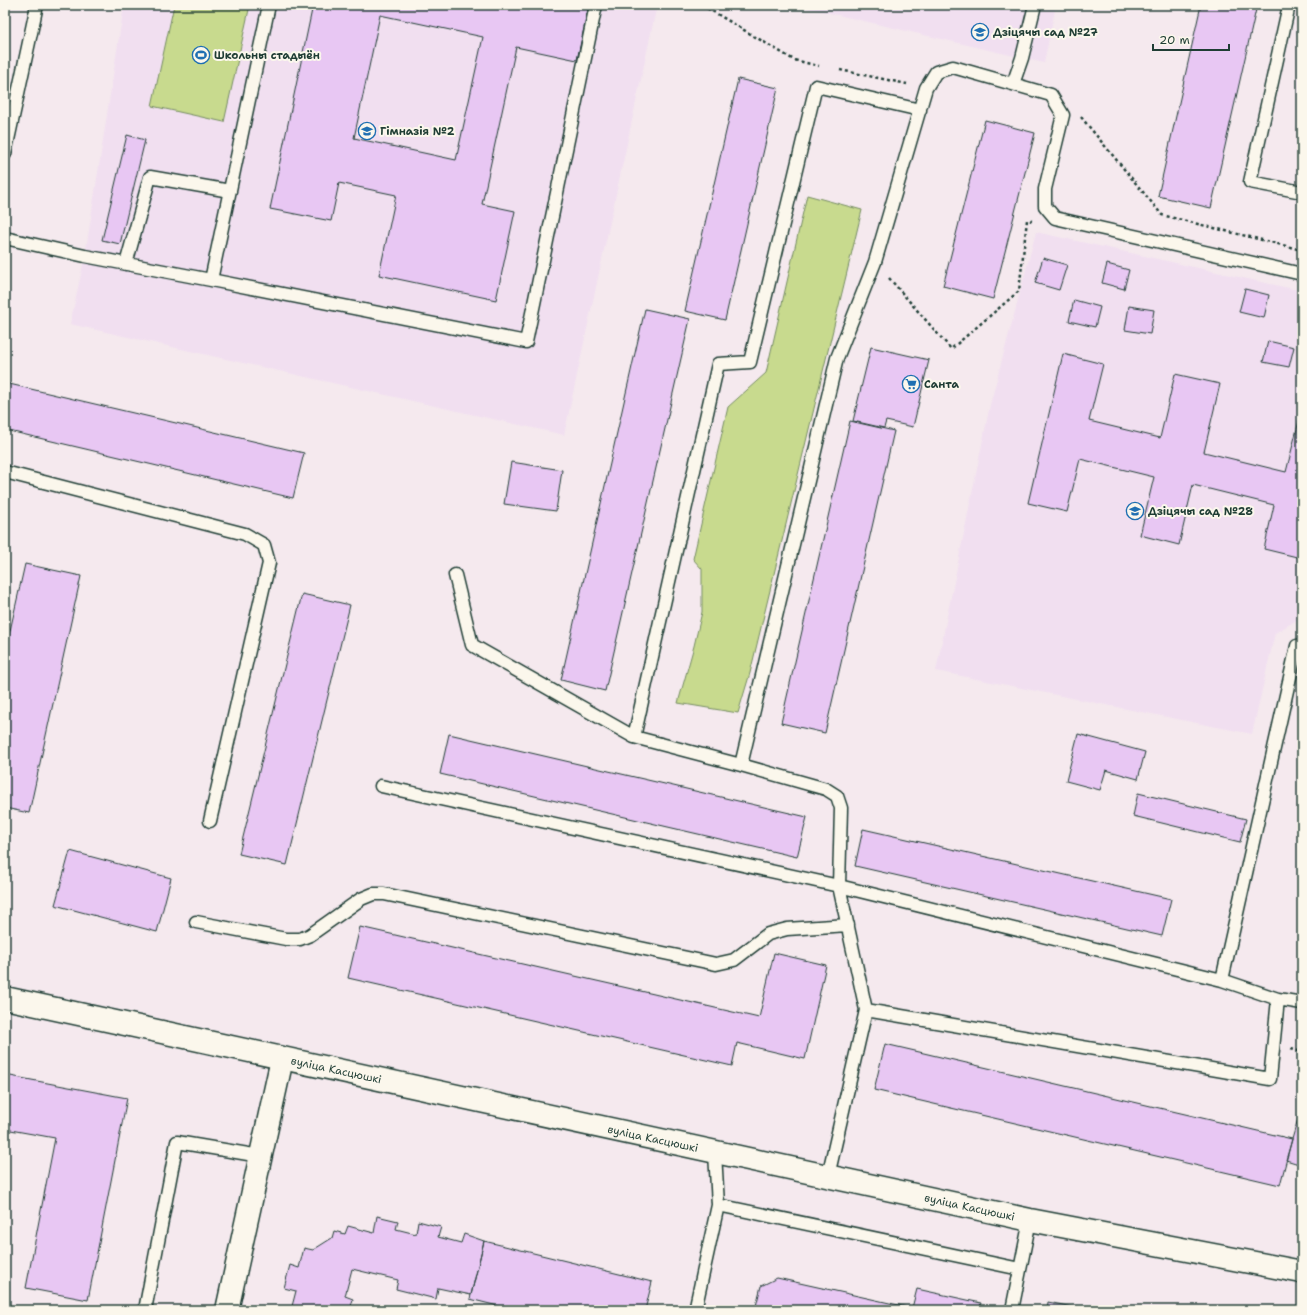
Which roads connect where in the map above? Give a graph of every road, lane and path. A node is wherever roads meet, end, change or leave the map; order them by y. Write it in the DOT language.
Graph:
graph roads {
  1 [pos="37,5"];
  2 [pos="269,5"];
  3 [pos="596,5"];
  4 [pos="702,5"];
  5 [pos="1035,5"];
  6 [pos="1289,5"];
  7 [pos="825,67"];
  8 [pos="833,68"];
  9 [pos="1013,84"];
  10 [pos="926,88"];
  11 [pos="920,110"];
  12 [pos="1063,115"];
  13 [pos="5,154"];
  14 [pos="230,191"];
  15 [pos="1302,192"];
  16 [pos="1034,222"];
  17 [pos="5,238"];
  18 [pos="1302,250"];
  19 [pos="875,262"];
  20 [pos="126,264"];
  21 [pos="1302,274"];
  22 [pos="211,280"];
  23 [pos="5,472"];
  24 [pos="454,575"];
  25 [pos="1302,645"];
  26 [pos="634,737"];
  27 [pos="741,765"];
  28 [pos="381,786"];
  29 [pos="210,821"];
  30 [pos="838,886"];
  31 [pos="196,922"];
  32 [pos="848,925"];
  33 [pos="1222,980"];
  34 [pos="5,998"];
  35 [pos="1278,999"];
  36 [pos="1302,1003"];
  37 [pos="866,1010"];
  38 [pos="282,1059"];
  39 [pos="715,1153"];
  40 [pos="260,1156"];
  41 [pos="828,1176"];
  42 [pos="718,1205"];
  43 [pos="1030,1220"];
  44 [pos="1020,1269"];
  45 [pos="1302,1272"];
  46 [pos="145,1310"];
  47 [pos="227,1310"];
  48 [pos="695,1310"];
  49 [pos="1012,1310"];
  1 -- 13 [label="lane"];
  2 -- 14 [label="lane"];
  3 -- 22 [label="lane"];
  4 -- 7 [label="path"];
  5 -- 9 [label="lane"];
  6 -- 15 [label="lane"];
  8 -- 10 [label="path"];
  9 -- 10 [label="lane"];
  9 -- 12 [label="lane"];
  10 -- 11 [label="lane"];
  11 -- 19 [label="lane"];
  11 -- 26 [label="lane"];
  12 -- 18 [label="path"];
  12 -- 21 [label="lane"];
  14 -- 20 [label="lane"];
  14 -- 22 [label="lane"];
  16 -- 19 [label="path"];
  17 -- 20 [label="lane"];
  19 -- 27 [label="lane"];
  20 -- 22 [label="lane"];
  23 -- 29 [label="lane"];
  24 -- 26 [label="lane"];
  25 -- 33 [label="lane"];
  26 -- 27 [label="lane"];
  27 -- 30 [label="lane"];
  28 -- 30 [label="lane"];
  30 -- 32 [label="lane"];
  30 -- 33 [label="lane"];
  31 -- 32 [label="lane"];
  32 -- 37 [label="lane"];
  33 -- 35 [label="lane"];
  34 -- 38 [label="street, вуліца Касцюшкі"];
  35 -- 36 [label="lane"];
  35 -- 37 [label="lane"];
  37 -- 41 [label="lane"];
  38 -- 39 [label="street, вуліца Касцюшкі"];
  38 -- 40 [label="street"];
  39 -- 41 [label="street, вуліца Касцюшкі"];
  39 -- 42 [label="lane"];
  40 -- 46 [label="lane"];
  40 -- 47 [label="street"];
  41 -- 43 [label="street, вуліца Касцюшкі"];
  42 -- 44 [label="lane"];
  42 -- 48 [label="lane"];
  43 -- 44 [label="lane"];
  43 -- 45 [label="street, вуліца Касцюшкі"];
  44 -- 49 [label="lane"];
}
